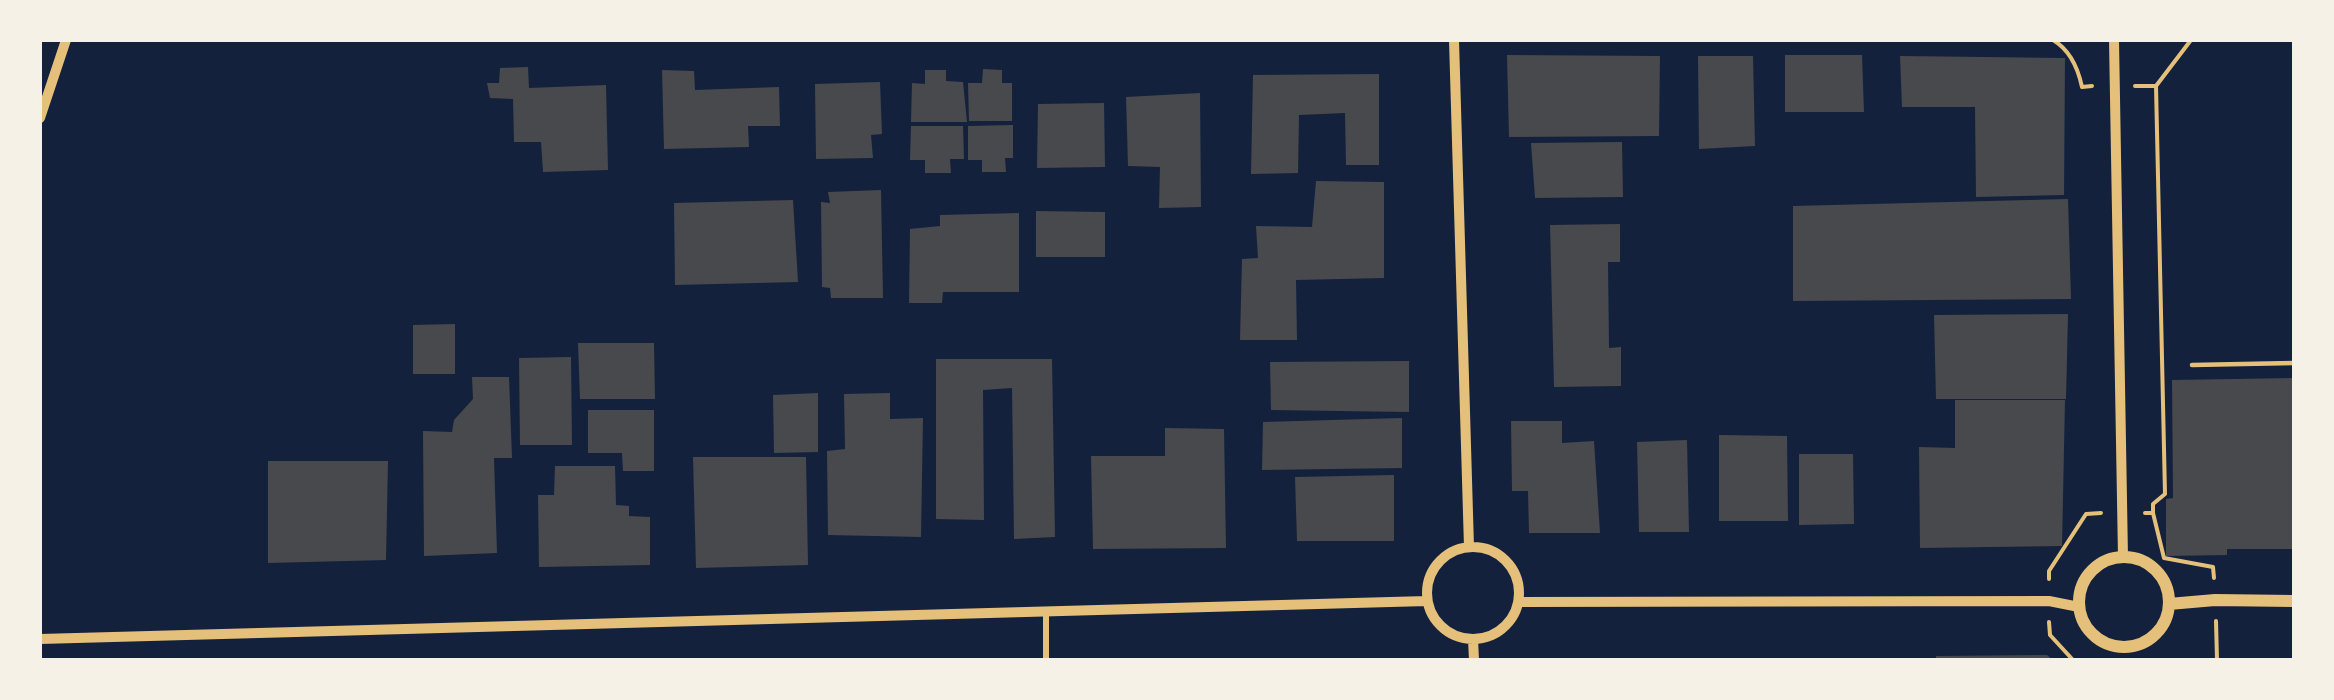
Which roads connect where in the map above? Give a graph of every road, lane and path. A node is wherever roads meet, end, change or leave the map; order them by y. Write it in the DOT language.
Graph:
graph roads {
  1 [pos="66,40"];
  2 [pos="1454,40"];
  3 [pos="2114,40"];
  4 [pos="2191,40"];
  5 [pos="40,118"];
  6 [pos="2294,363"];
  7 [pos="2192,365"];
  8 [pos="2153,513"];
  9 [pos="1469,547"];
  10 [pos="2123,557"];
  11 [pos="1427,601"];
  12 [pos="2294,601"];
  13 [pos="1518,602"];
  14 [pos="2169,604"];
  15 [pos="2079,607"];
  16 [pos="1046,611"];
  17 [pos="40,639"];
  18 [pos="1473,639"];
  19 [pos="2124,653"];
  20 [pos="1046,660"];
  21 [pos="1474,660"];
  1 -- 5 [label="street"];
  2 -- 9 [label="street"];
  3 -- 10 [label="street"];
  4 -- 8 [label="path"];
  6 -- 7 [label="lane"];
  9 -- 11 [label="street"];
  9 -- 13 [label="street"];
  10 -- 14 [label="main road"];
  10 -- 15 [label="main road"];
  11 -- 16 [label="street"];
  11 -- 18 [label="street"];
  12 -- 14 [label="main road"];
  13 -- 15 [label="street"];
  13 -- 18 [label="street"];
  14 -- 19 [label="main road"];
  15 -- 19 [label="main road"];
  16 -- 17 [label="street"];
  16 -- 20 [label="street"];
  18 -- 21 [label="street"];
}
